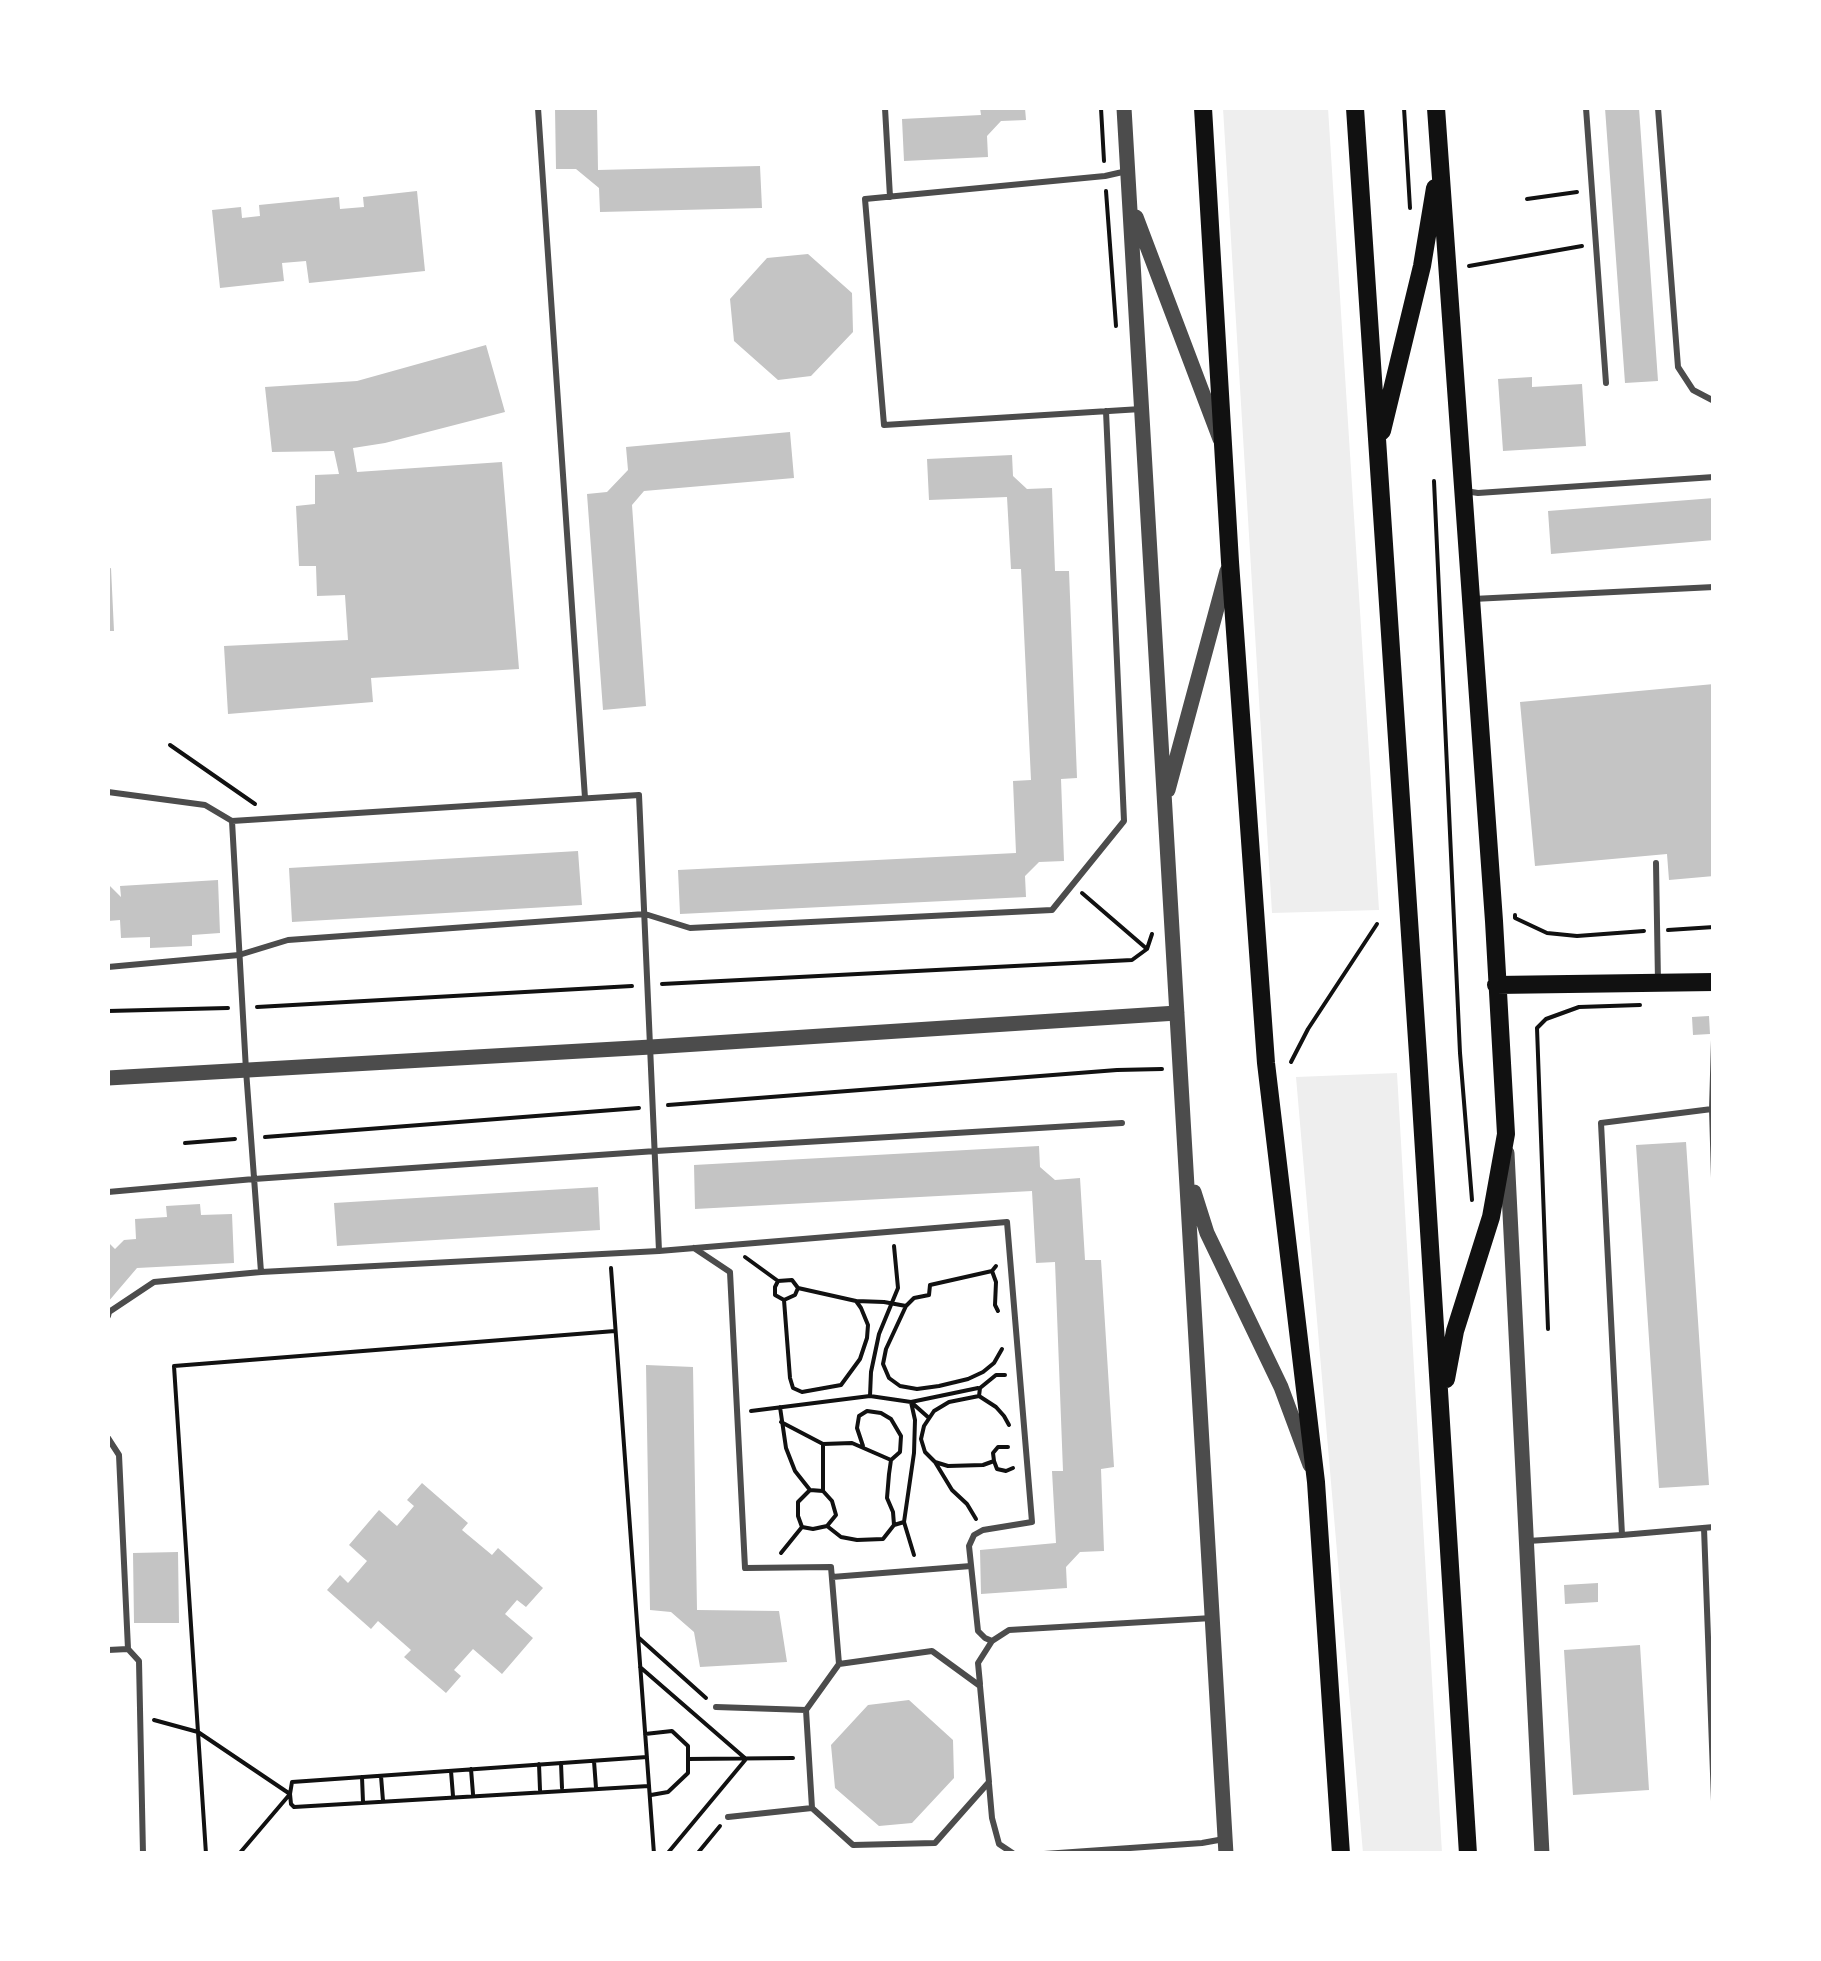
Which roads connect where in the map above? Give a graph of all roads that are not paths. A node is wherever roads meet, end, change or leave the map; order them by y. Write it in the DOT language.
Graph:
graph roads {
  1 [pos="538,108"];
  2 [pos="885,108"];
  3 [pos="1124,108"];
  4 [pos="1203,108"];
  5 [pos="1355,108"];
  6 [pos="1436,108"];
  7 [pos="1586,108"];
  8 [pos="1658,108"];
  9 [pos="1440,158"];
  10 [pos="1128,171"];
  11 [pos="890,197"];
  12 [pos="1129,200"];
  13 [pos="1606,384"];
  14 [pos="1714,401"];
  15 [pos="1142,409"];
  16 [pos="1106,411"];
  17 [pos="1223,446"];
  18 [pos="1377,450"];
  19 [pos="1714,476"];
  20 [pos="1464,491"];
  21 [pos="1230,562"];
  22 [pos="1714,587"];
  23 [pos="1472,599"];
  24 [pos="108,792"];
  25 [pos="585,798"];
  26 [pos="1165,804"];
  27 [pos="232,822"];
  28 [pos="1656,863"];
  29 [pos="645,914"];
  30 [pos="240,955"];
  31 [pos="108,967"];
  32 [pos="1658,982"];
  33 [pos="1714,982"];
  34 [pos="1496,985"];
  35 [pos="1177,1013"];
  36 [pos="1714,1040"];
  37 [pos="651,1047"];
  38 [pos="246,1070"];
  39 [pos="108,1078"];
  40 [pos="1712,1110"];
  41 [pos="1122,1123"];
  42 [pos="1506,1134"];
  43 [pos="656,1151"];
  44 [pos="1187,1169"];
  45 [pos="1714,1178"];
  46 [pos="254,1179"];
  47 [pos="108,1192"];
  48 [pos="694,1248"];
  49 [pos="659,1251"];
  50 [pos="260,1272"];
  51 [pos="108,1316"];
  52 [pos="1440,1404"];
  53 [pos="108,1438"];
  54 [pos="108,1455"];
  55 [pos="119,1455"];
  56 [pos="1316,1482"];
  57 [pos="1709,1528"];
  58 [pos="1622,1534"];
  59 [pos="1526,1542"];
  60 [pos="971,1566"];
  61 [pos="832,1577"];
  62 [pos="1212,1618"];
  63 [pos="992,1640"];
  64 [pos="128,1649"];
  65 [pos="108,1650"];
  66 [pos="840,1664"];
  67 [pos="980,1686"];
  68 [pos="716,1706"];
  69 [pos="806,1710"];
  70 [pos="989,1782"];
  71 [pos="1714,1801"];
  72 [pos="812,1808"];
  73 [pos="728,1817"];
  74 [pos="1226,1846"];
  75 [pos="853,1849"];
  76 [pos="1003,1851"];
  77 [pos="143,1854"];
  78 [pos="1014,1854"];
  79 [pos="1044,1854"];
  80 [pos="1341,1854"];
  81 [pos="1468,1854"];
  82 [pos="1542,1854"];
  1 -- 25 [label="lane"];
  2 -- 11 [label="lane"];
  3 -- 10 [label="street"];
  4 -- 17 [label="main road"];
  5 -- 18 [label="main road"];
  6 -- 9 [label="main road"];
  7 -- 13 [label="lane"];
  8 -- 14 [label="lane"];
  9 -- 18 [label="main road"];
  9 -- 20 [label="main road"];
  10 -- 11 [label="lane"];
  10 -- 12 [label="street"];
  11 -- 16 [label="lane"];
  12 -- 15 [label="street"];
  12 -- 17 [label="street"];
  15 -- 16 [label="lane"];
  15 -- 26 [label="street"];
  16 -- 29 [label="lane"];
  17 -- 21 [label="main road"];
  18 -- 52 [label="main road"];
  19 -- 20 [label="lane"];
  20 -- 23 [label="main road"];
  21 -- 26 [label="street"];
  21 -- 56 [label="main road"];
  22 -- 23 [label="lane"];
  23 -- 34 [label="main road"];
  24 -- 27 [label="lane"];
  25 -- 27 [label="lane"];
  25 -- 29 [label="lane"];
  26 -- 35 [label="street"];
  27 -- 30 [label="lane"];
  28 -- 32 [label="lane"];
  29 -- 30 [label="lane"];
  29 -- 37 [label="lane"];
  30 -- 31 [label="lane"];
  30 -- 38 [label="lane"];
  32 -- 33 [label="main road"];
  32 -- 34 [label="main road"];
  34 -- 42 [label="main road"];
  35 -- 37 [label="street"];
  35 -- 44 [label="street"];
  36 -- 40 [label="lane"];
  37 -- 38 [label="street"];
  37 -- 43 [label="lane"];
  38 -- 39 [label="street"];
  38 -- 46 [label="lane"];
  40 -- 45 [label="lane"];
  40 -- 58 [label="lane"];
  41 -- 43 [label="lane"];
  42 -- 52 [label="main road"];
  42 -- 59 [label="street"];
  43 -- 46 [label="lane"];
  43 -- 49 [label="lane"];
  44 -- 56 [label="street"];
  44 -- 62 [label="street"];
  46 -- 47 [label="lane"];
  46 -- 50 [label="lane"];
  48 -- 49 [label="lane"];
  48 -- 60 [label="lane"];
  48 -- 61 [label="lane"];
  49 -- 50 [label="lane"];
  50 -- 51 [label="lane"];
  52 -- 81 [label="main road"];
  53 -- 55 [label="lane"];
  54 -- 55 [label="lane"];
  55 -- 64 [label="lane"];
  56 -- 80 [label="main road"];
  57 -- 58 [label="lane"];
  57 -- 71 [label="lane"];
  58 -- 59 [label="lane"];
  59 -- 82 [label="street"];
  60 -- 61 [label="lane"];
  60 -- 63 [label="lane"];
  61 -- 66 [label="lane"];
  62 -- 63 [label="lane"];
  62 -- 74 [label="street"];
  63 -- 67 [label="lane"];
  64 -- 65 [label="lane"];
  64 -- 77 [label="lane"];
  66 -- 67 [label="lane"];
  66 -- 69 [label="lane"];
  67 -- 70 [label="lane"];
  68 -- 69 [label="lane"];
  69 -- 72 [label="lane"];
  70 -- 75 [label="lane"];
  70 -- 76 [label="lane"];
  72 -- 73 [label="lane"];
  72 -- 75 [label="lane"];
  74 -- 79 [label="lane"];
  76 -- 78 [label="lane"];
}
